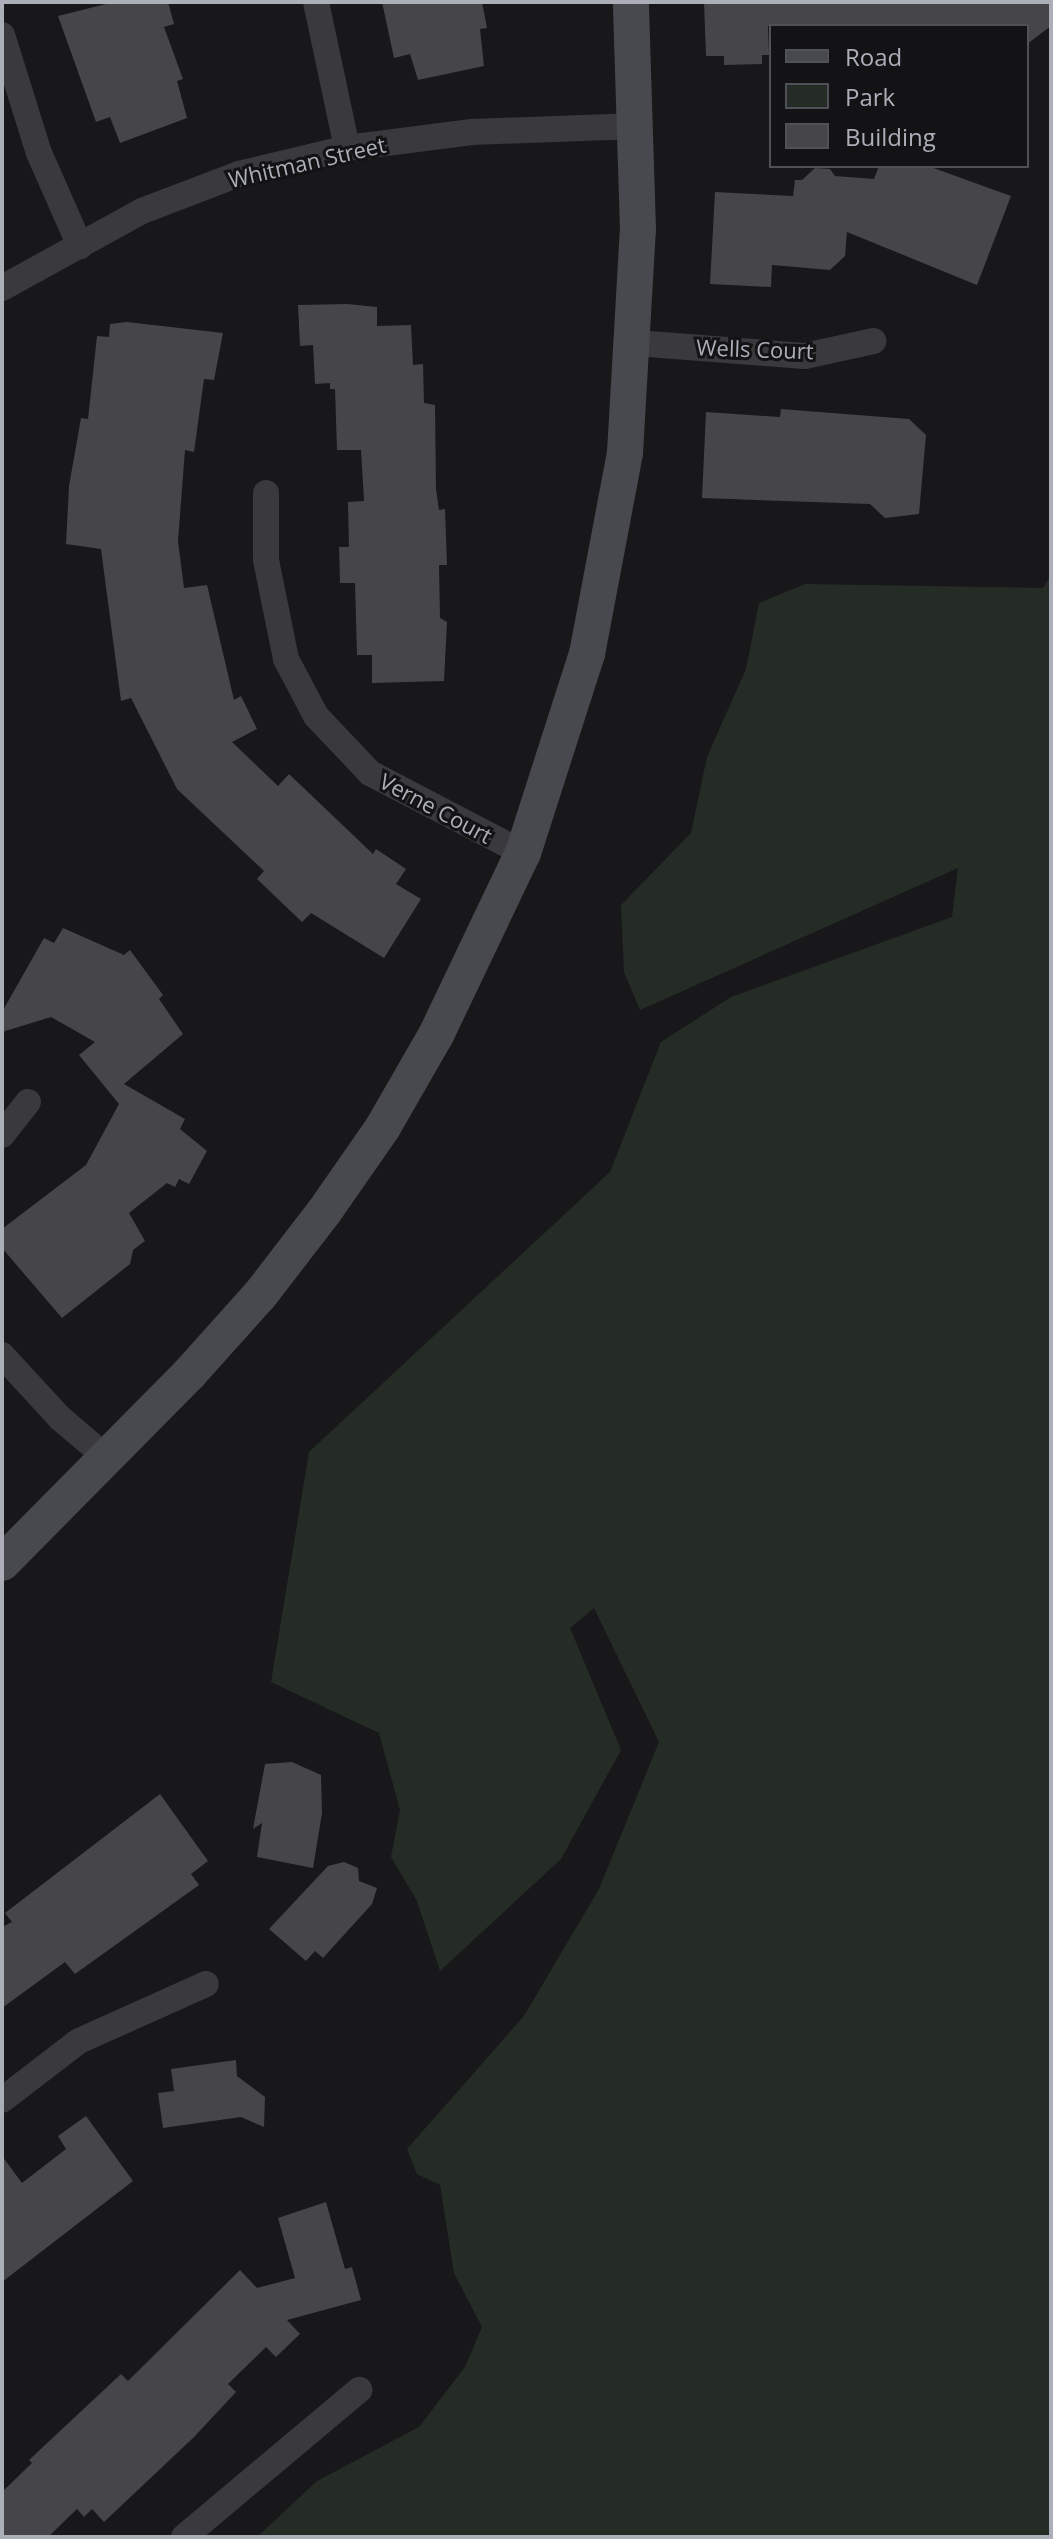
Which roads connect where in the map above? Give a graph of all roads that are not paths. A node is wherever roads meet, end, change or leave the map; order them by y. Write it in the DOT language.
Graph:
graph roads {
  1 [pos="316,2"];
  2 [pos="631,2"];
  3 [pos="2,35"];
  4 [pos="637,126"];
  5 [pos="347,148"];
  6 [pos="80,246"];
  7 [pos="2,288"];
  8 [pos="873,341"];
  9 [pos="636,343"];
  10 [pos="266,493"];
  11 [pos="523,853"];
  12 [pos="28,1102"];
  13 [pos="2,1135"];
  14 [pos="2,1355"];
  15 [pos="106,1457"];
  16 [pos="2,1563"];
  17 [pos="206,1984"];
  18 [pos="2,2100"];
  19 [pos="359,2390"];
  20 [pos="184,2537"];
  1 -- 5 [label="street"];
  2 -- 4 [label="main road"];
  3 -- 6 [label="street"];
  4 -- 5 [label="street, Whitman Street"];
  4 -- 9 [label="main road"];
  5 -- 6 [label="street, Whitman Street"];
  6 -- 7 [label="street, Whitman Street"];
  8 -- 9 [label="street, Wells Court"];
  9 -- 11 [label="main road"];
  10 -- 11 [label="street, Verne Court"];
  11 -- 15 [label="main road"];
  12 -- 13 [label="street"];
  14 -- 15 [label="street"];
  15 -- 16 [label="main road"];
  17 -- 18 [label="street"];
  19 -- 20 [label="street"];
}
